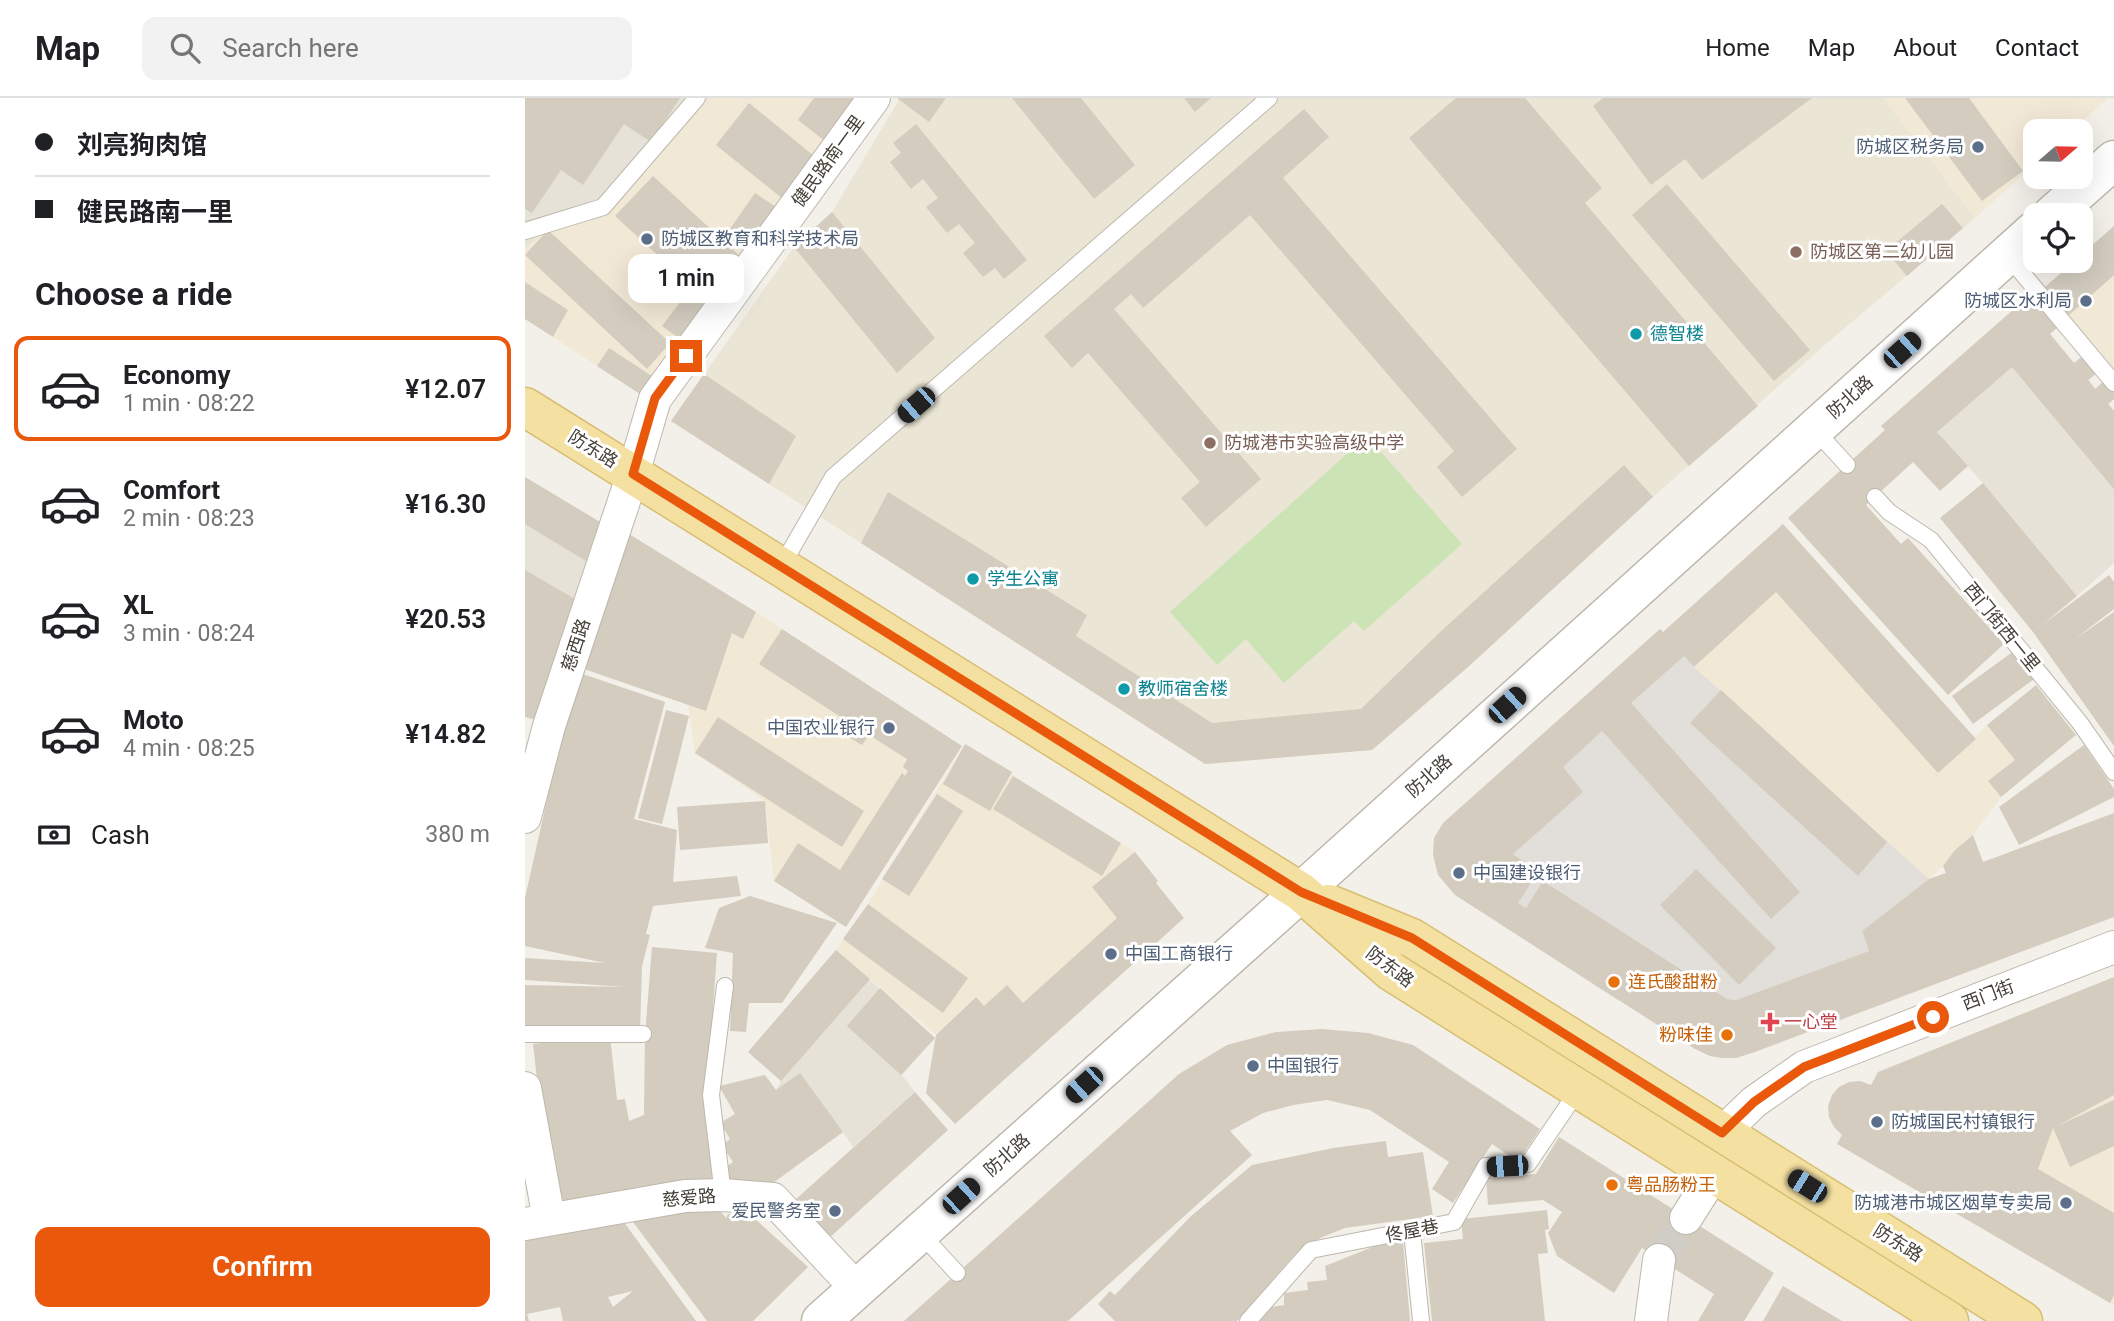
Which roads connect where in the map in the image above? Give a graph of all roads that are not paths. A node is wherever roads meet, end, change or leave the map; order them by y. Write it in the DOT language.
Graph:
graph roads {
  1 [pos="697,98"];
  2 [pos="874,98"];
  3 [pos="1269,98"];
  4 [pos="2111,169"];
  5 [pos="2067,203"];
  6 [pos="525,231"];
  7 [pos="2023,241"];
  8 [pos="2007,256"];
  9 [pos="2114,383"];
  10 [pos="525,407"];
  11 [pos="1814,429"];
  12 [pos="1847,465"];
  13 [pos="633,474"];
  14 [pos="1875,497"];
  15 [pos="781,567"];
  16 [pos="2114,772"];
  17 [pos="525,817"];
  18 [pos="1301,892"];
  19 [pos="2114,947"];
  20 [pos="725,986"];
  21 [pos="525,1034"];
  22 [pos="643,1034"];
  23 [pos="525,1088"];
  24 [pos="1579,1089"];
  25 [pos="1722,1133"];
  26 [pos="1714,1174"];
  27 [pos="723,1195"];
  28 [pos="1686,1217"];
  29 [pos="537,1221"];
  30 [pos="1412,1231"];
  31 [pos="920,1233"];
  32 [pos="1659,1260"];
  33 [pos="957,1273"];
  34 [pos="857,1289"];
  35 [pos="821,1321"];
  36 [pos="1248,1321"];
  37 [pos="1421,1321"];
  38 [pos="1651,1321"];
  39 [pos="1949,1321"];
  40 [pos="2023,1321"];
  1 -- 6 [label="lane"];
  2 -- 13 [label="street, 健民路南一里"];
  3 -- 15 [label="lane"];
  4 -- 5 [label="street"];
  7 -- 8 [label="street, 防北路"];
  8 -- 9 [label="lane"];
  8 -- 11 [label="street, 防北路"];
  10 -- 13 [label="main road, 防东路"];
  11 -- 12 [label="lane"];
  11 -- 18 [label="street, 防北路"];
  13 -- 15 [label="main road, 防东路"];
  13 -- 17 [label="street, 慈西路"];
  14 -- 16 [label="lane, 西门街西一里"];
  15 -- 18 [label="main road, 防东路"];
  18 -- 24 [label="main road, 防东路"];
  18 -- 25 [label="main road, 防东路"];
  18 -- 31 [label="street, 防北路"];
  19 -- 25 [label="street, 西门街"];
  20 -- 27 [label="lane"];
  21 -- 22 [label="lane"];
  23 -- 29 [label="street"];
  24 -- 26 [label="main road, 防东路"];
  24 -- 30 [label="lane, 佟屋巷"];
  25 -- 40 [label="main road, 防东路"];
  26 -- 28 [label="street"];
  26 -- 39 [label="main road, 防东路"];
  27 -- 29 [label="street, 慈爱路"];
  27 -- 34 [label="street, 慈爱路"];
  30 -- 36 [label="lane, 佟屋巷"];
  30 -- 37 [label="lane"];
  31 -- 33 [label="lane"];
  31 -- 34 [label="street, 防北路"];
  32 -- 38 [label="street"];
  34 -- 35 [label="street, 防北路"];
}
